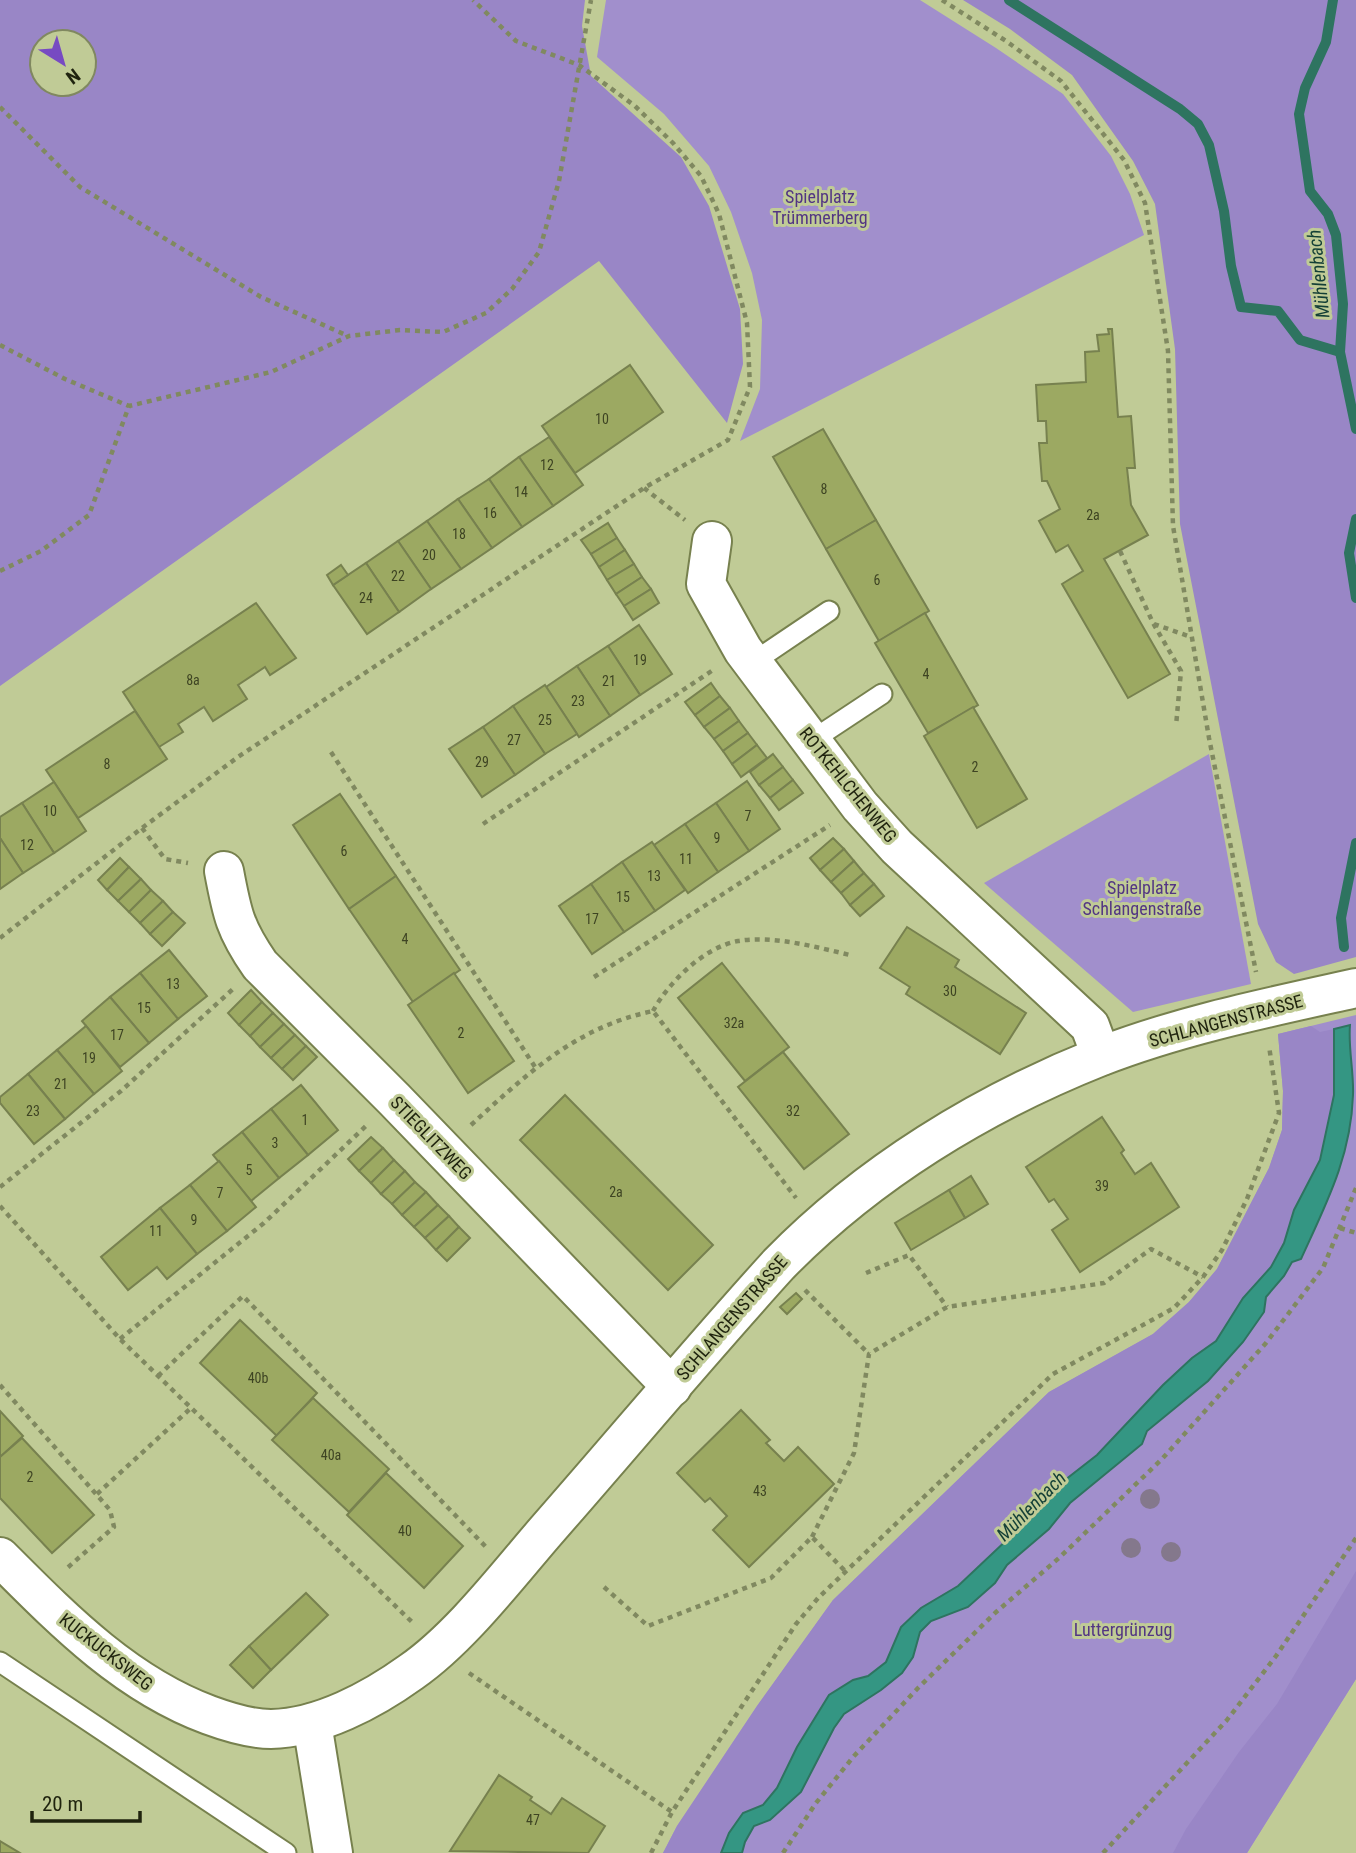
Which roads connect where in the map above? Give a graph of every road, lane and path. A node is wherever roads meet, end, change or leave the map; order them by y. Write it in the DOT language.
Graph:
graph roads {
  1 [pos="473,0"];
  2 [pos="591,0"];
  3 [pos="942,0"];
  4 [pos="579,65"];
  5 [pos="0,107"];
  6 [pos="349,337"];
  7 [pos="0,345"];
  8 [pos="129,406"];
  9 [pos="644,488"];
  10 [pos="712,541"];
  11 [pos="1120,551"];
  12 [pos="0,571"];
  13 [pos="829,611"];
  14 [pos="1153,623"];
  15 [pos="1192,638"];
  16 [pos="747,657"];
  17 [pos="882,694"];
  18 [pos="1176,726"];
  19 [pos="811,741"];
  20 [pos="331,752"];
  21 [pos="860,806"];
  22 [pos="483,824"];
  23 [pos="142,828"];
  24 [pos="224,871"];
  25 [pos="0,938"];
  26 [pos="850,955"];
  27 [pos="260,965"];
  28 [pos="594,977"];
  29 [pos="1356,988"];
  30 [pos="1264,1009"];
  31 [pos="653,1012"];
  32 [pos="1101,1056"];
  33 [pos="535,1067"];
  34 [pos="394,1099"];
  35 [pos="442,1150"];
  36 [pos="0,1187"];
  37 [pos="1356,1188"];
  38 [pos="0,1206"];
  39 [pos="824,1220"];
  40 [pos="1340,1228"];
  41 [pos="1356,1233"];
  42 [pos="779,1264"];
  43 [pos="866,1273"];
  44 [pos="1203,1277"];
  45 [pos="947,1307"];
  46 [pos="120,1339"];
  47 [pos="869,1354"];
  48 [pos="158,1376"];
  49 [pos="0,1385"];
  50 [pos="671,1387"];
  51 [pos="191,1408"];
  52 [pos="97,1494"];
  53 [pos="812,1537"];
  54 [pos="1356,1538"];
  55 [pos="0,1557"];
  56 [pos="845,1571"];
  57 [pos="511,1572"];
  58 [pos="604,1587"];
  59 [pos="36,1593"];
  60 [pos="439,1648"];
  61 [pos="0,1662"];
  62 [pos="312,1723"];
  63 [pos="672,1812"];
  64 [pos="286,1853"];
  65 [pos="333,1853"];
  66 [pos="651,1853"];
  67 [pos="783,1853"];
  68 [pos="1103,1853"];
  1 -- 4 [label="path"];
  2 -- 4 [label="path"];
  3 -- 15 [label="path"];
  4 -- 6 [label="path"];
  4 -- 9 [label="path"];
  5 -- 6 [label="path"];
  6 -- 8 [label="path"];
  7 -- 8 [label="path"];
  8 -- 12 [label="path"];
  9 -- 10 [label="path"];
  9 -- 23 [label="path"];
  10 -- 16 [label="street, ROTKEHLCHENWEG"];
  11 -- 14 [label="path"];
  13 -- 16 [label="lane"];
  14 -- 15 [label="path"];
  14 -- 18 [label="path"];
  15 -- 30 [label="path"];
  16 -- 19 [label="street, ROTKEHLCHENWEG"];
  16 -- 22 [label="path"];
  17 -- 19 [label="lane"];
  19 -- 21 [label="street, ROTKEHLCHENWEG"];
  20 -- 33 [label="path"];
  21 -- 28 [label="path"];
  21 -- 32 [label="street, ROTKEHLCHENWEG"];
  23 -- 24 [label="path"];
  23 -- 25 [label="path"];
  24 -- 27 [label="street, STIEGLITZWEG"];
  26 -- 31 [label="path"];
  27 -- 34 [label="street, STIEGLITZWEG"];
  27 -- 36 [label="path"];
  29 -- 30 [label="street, SCHLANGENSTRASSE"];
  30 -- 32 [label="street, SCHLANGENSTRASSE"];
  30 -- 44 [label="path"];
  31 -- 33 [label="path"];
  31 -- 39 [label="path"];
  32 -- 39 [label="street, SCHLANGENSTRASSE"];
  33 -- 35 [label="path"];
  34 -- 35 [label="street, STIEGLITZWEG"];
  34 -- 46 [label="path"];
  35 -- 50 [label="street, STIEGLITZWEG"];
  37 -- 40 [label="path"];
  38 -- 46 [label="path"];
  39 -- 42 [label="street, SCHLANGENSTRASSE"];
  40 -- 41 [label="path"];
  40 -- 67 [label="path"];
  42 -- 47 [label="path"];
  42 -- 50 [label="street, SCHLANGENSTRASSE"];
  43 -- 45 [label="path"];
  44 -- 45 [label="path"];
  44 -- 56 [label="path"];
  45 -- 47 [label="path"];
  46 -- 48 [label="path"];
  47 -- 53 [label="path"];
  48 -- 51 [label="path"];
  48 -- 57 [label="path"];
  49 -- 52 [label="path"];
  50 -- 57 [label="street, SCHLANGENSTRASSE"];
  51 -- 52 [label="path"];
  51 -- 60 [label="path"];
  52 -- 59 [label="path"];
  53 -- 56 [label="path"];
  53 -- 58 [label="path"];
  54 -- 68 [label="path"];
  55 -- 59 [label="street, KUCKUCKSWEG"];
  56 -- 63 [label="path"];
  57 -- 60 [label="street, SCHLANGENSTRASSE"];
  59 -- 62 [label="street, KUCKUCKSWEG"];
  60 -- 62 [label="street, SCHLANGENSTRASSE"];
  60 -- 63 [label="path"];
  61 -- 64 [label="lane"];
  62 -- 65 [label="street"];
  63 -- 66 [label="path"];
}
